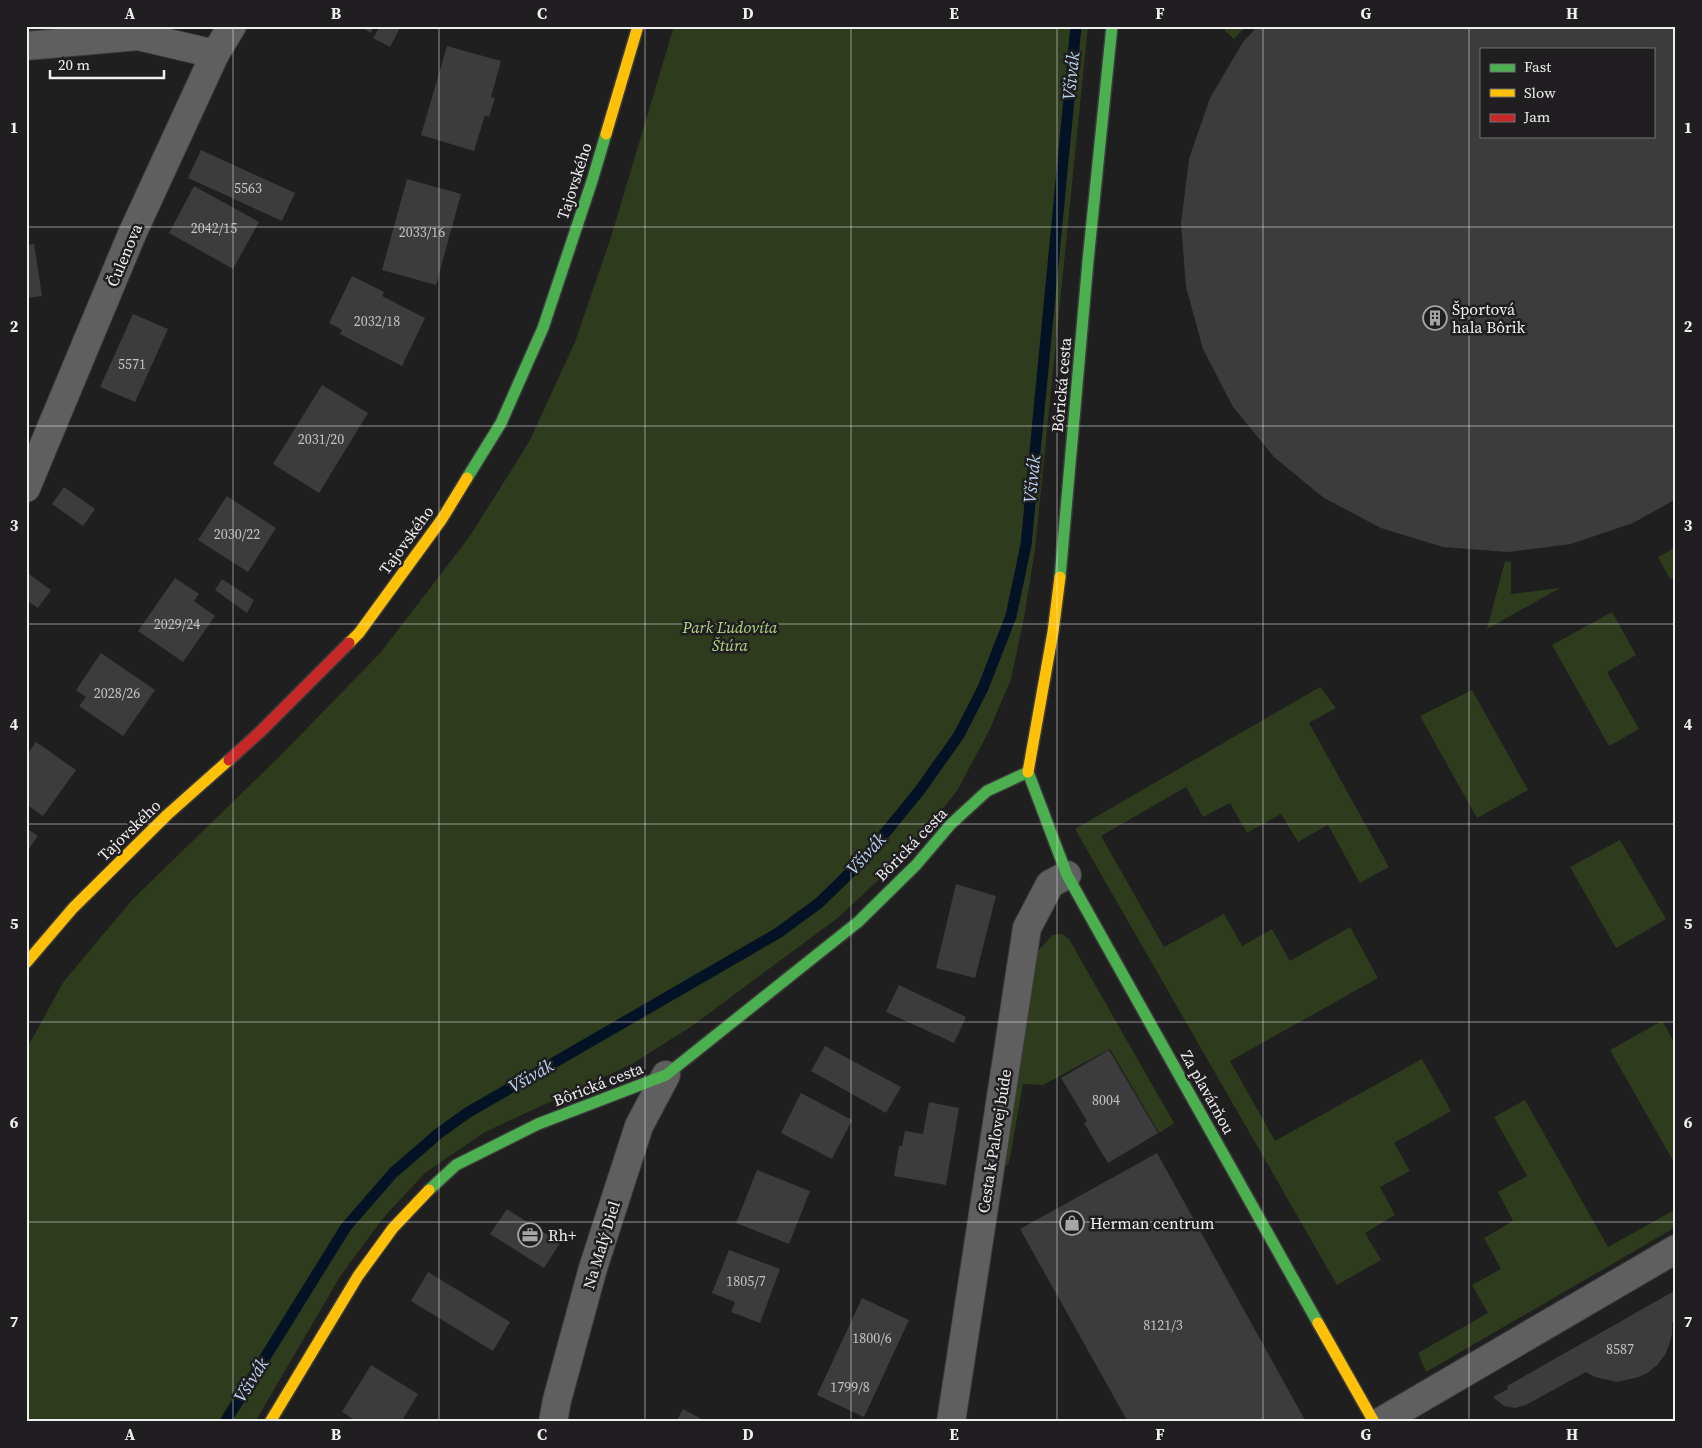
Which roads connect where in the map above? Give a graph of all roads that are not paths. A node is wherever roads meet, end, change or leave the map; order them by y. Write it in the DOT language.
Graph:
graph roads {
  1 [pos="232,26"];
  2 [pos="638,26"];
  3 [pos="1112,26"];
  4 [pos="26,46"];
  5 [pos="215,54"];
  6 [pos="26,488"];
  7 [pos="1028,772"];
  8 [pos="1067,875"];
  9 [pos="31,949"];
  10 [pos="666,1075"];
  11 [pos="1676,1249"];
  12 [pos="270,1422"];
  13 [pos="553,1422"];
  14 [pos="950,1422"];
  15 [pos="1374,1422"];
  16 [pos="1380,1422"];
  1 -- 5 [label="street, Čulenova"];
  2 -- 9 [label="street, Tajovského"];
  3 -- 7 [label="street, Bôrická cesta"];
  4 -- 5 [label="street"];
  5 -- 6 [label="street, Čulenova"];
  7 -- 8 [label="street, Za plavárňou"];
  7 -- 10 [label="street, Bôrická cesta"];
  8 -- 14 [label="street, Cesta k Paľovej búde"];
  8 -- 15 [label="street, Za plavárňou"];
  10 -- 12 [label="street, Bôrická cesta"];
  10 -- 13 [label="street, Na Malý Diel"];
  11 -- 16 [label="street"];
}
